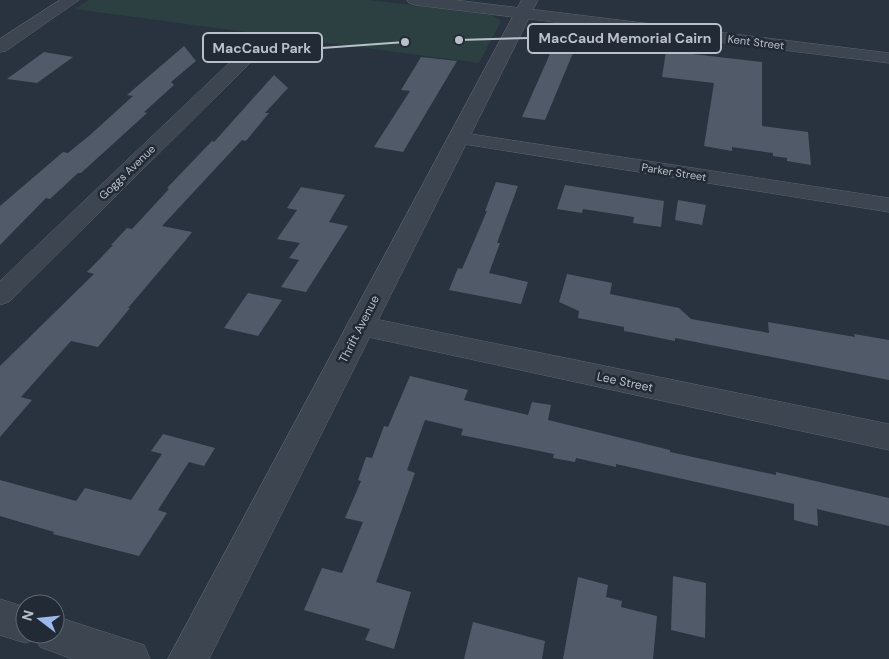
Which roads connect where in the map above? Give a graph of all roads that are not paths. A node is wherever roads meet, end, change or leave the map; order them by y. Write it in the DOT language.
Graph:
graph roads {
  1 [pos="71,0"];
  2 [pos="415,0"];
  3 [pos="526,7"];
  4 [pos="0,46"];
  5 [pos="254,49"];
  6 [pos="889,58"];
  7 [pos="458,138"];
  8 [pos="889,205"];
  9 [pos="0,296"];
  10 [pos="360,326"];
  11 [pos="889,438"];
  12 [pos="0,617"];
  13 [pos="15,622"];
  14 [pos="65,638"];
  15 [pos="130,659"];
  16 [pos="188,659"];
  1 -- 4 [label="street"];
  2 -- 3 [label="street, Kent Street"];
  3 -- 6 [label="street, Kent Street"];
  3 -- 7 [label="street, Thrift Avenue"];
  5 -- 9 [label="street, Goggs Avenue"];
  7 -- 8 [label="street, Parker Street"];
  7 -- 10 [label="street, Thrift Avenue"];
  10 -- 11 [label="street, Lee Street"];
  10 -- 16 [label="street, Thrift Avenue"];
  12 -- 13 [label="street"];
  14 -- 15 [label="street"];
}
